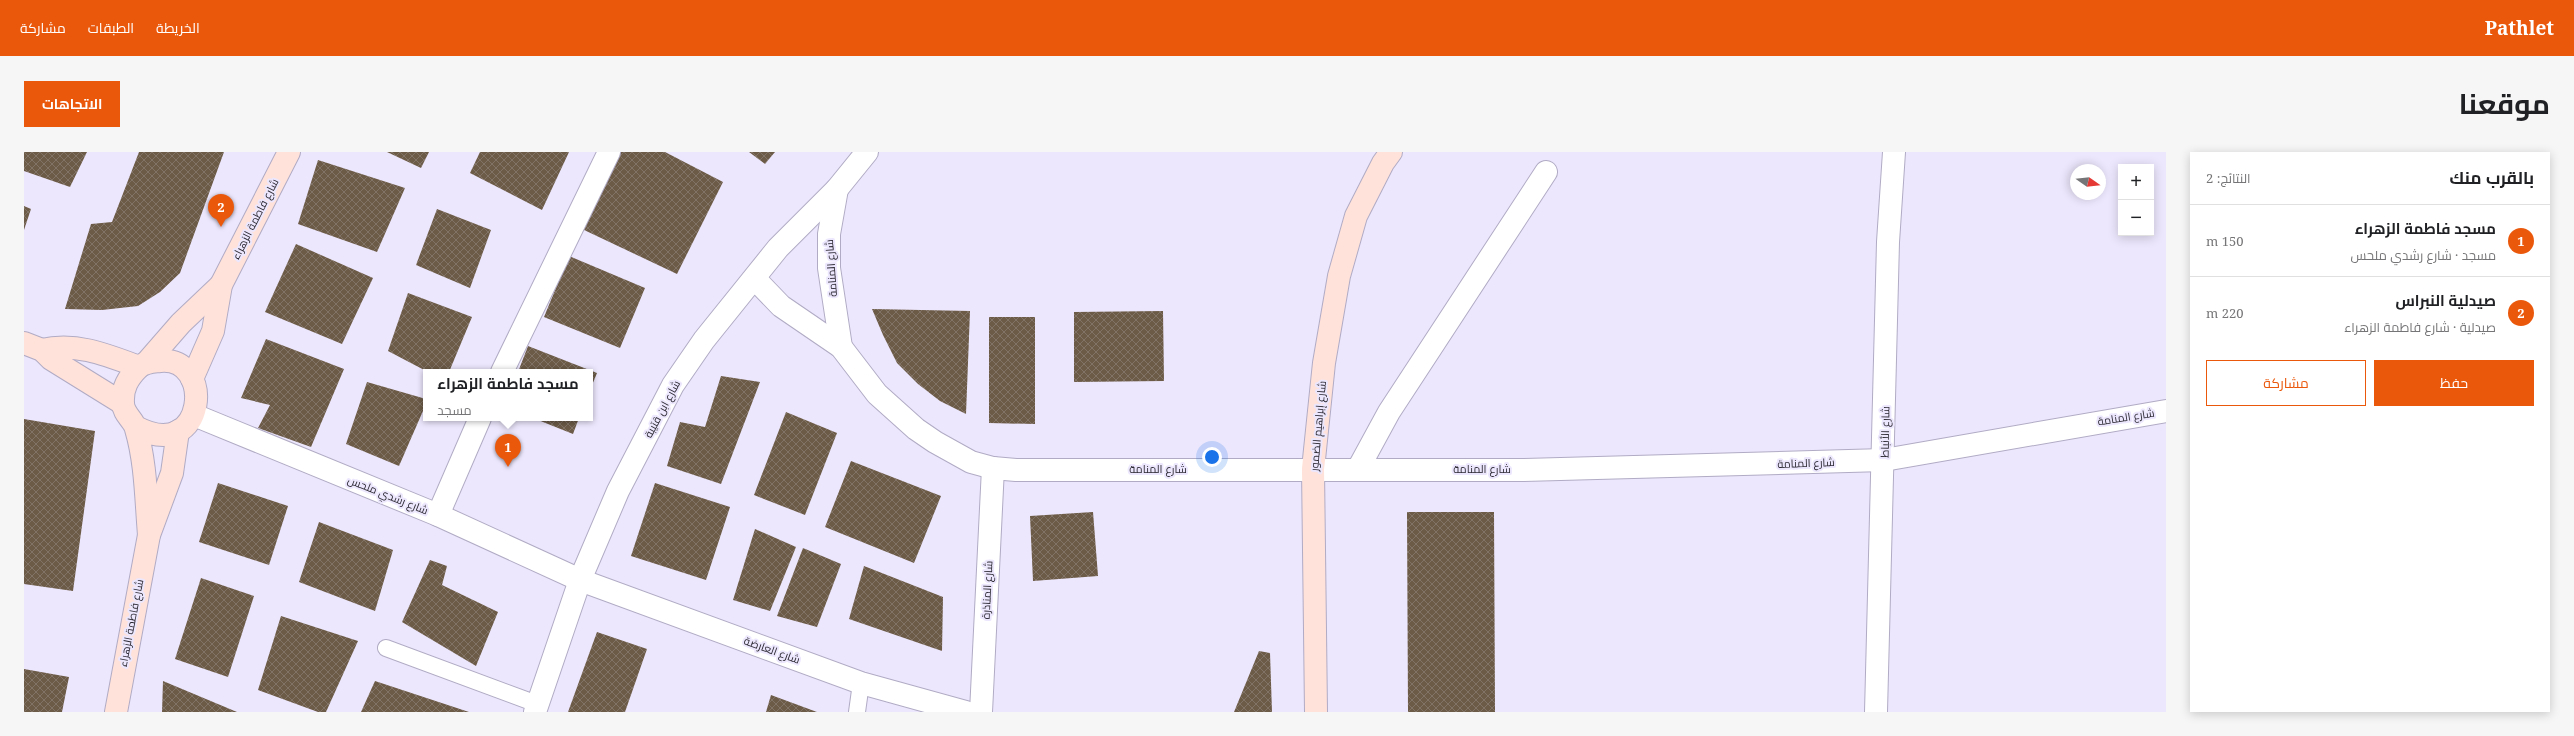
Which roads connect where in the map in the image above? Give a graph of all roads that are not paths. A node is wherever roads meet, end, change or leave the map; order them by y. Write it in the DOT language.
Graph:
graph roads {
  1 [pos="289,152"];
  2 [pos="609,152"];
  3 [pos="867,152"];
  4 [pos="1391,152"];
  5 [pos="1894,152"];
  6 [pos="1546,172"];
  7 [pos="837,189"];
  8 [pos="754,279"];
  9 [pos="221,285"];
  10 [pos="841,346"];
  11 [pos="33,347"];
  12 [pos="143,364"];
  13 [pos="503,369"];
  14 [pos="192,379"];
  15 [pos="122,403"];
  16 [pos="2166,411"];
  17 [pos="194,415"];
  18 [pos="479,421"];
  19 [pos="136,427"];
  20 [pos="178,431"];
  21 [pos="1884,460"];
  22 [pos="993,468"];
  23 [pos="1313,469"];
  24 [pos="1358,469"];
  25 [pos="438,515"];
  26 [pos="149,535"];
  27 [pos="580,580"];
  28 [pos="386,648"];
  29 [pos="861,683"];
  30 [pos="536,708"];
  31 [pos="116,712"];
  32 [pos="857,712"];
  33 [pos="966,712"];
  34 [pos="981,712"];
  35 [pos="1316,712"];
  36 [pos="1876,712"];
  1 -- 9 [label="street, شارع فاطمة الزهراء"];
  2 -- 13 [label="street"];
  3 -- 7 [label="street, شارع ابن قتيبة"];
  4 -- 23 [label="street, شارع إبراهيم الضمور"];
  5 -- 21 [label="street, شارع الأنباط"];
  6 -- 24 [label="street"];
  7 -- 8 [label="street, شارع ابن قتيبة"];
  7 -- 10 [label="street, شارع المنامة"];
  8 -- 10 [label="street, شارع المنامة"];
  8 -- 27 [label="street, شارع ابن قتيبة"];
  9 -- 12 [label="street, شارع فاطمة الزهراء"];
  9 -- 14 [label="street, شارع فاطمة الزهراء"];
  10 -- 22 [label="street, شارع المنامة"];
  11 -- 12 [label="street"];
  11 -- 15 [label="street"];
  12 -- 14 [label="street"];
  12 -- 15 [label="street"];
  14 -- 17 [label="street"];
  15 -- 19 [label="street"];
  16 -- 21 [label="street, شارع المنامة"];
  17 -- 20 [label="street"];
  17 -- 25 [label="street, شارع رشدي ملحس"];
  18 -- 25 [label="street"];
  19 -- 20 [label="street"];
  19 -- 26 [label="street, شارع فاطمة الزهراء"];
  20 -- 26 [label="street, شارع فاطمة الزهراء"];
  21 -- 24 [label="street, شارع المنامة"];
  21 -- 36 [label="street, شارع الأنباط"];
  22 -- 23 [label="street, شارع المنامة"];
  22 -- 34 [label="street, شارع المناذرة"];
  23 -- 24 [label="street, شارع المنامة"];
  23 -- 35 [label="street, شارع إبراهيم الضمور"];
  25 -- 27 [label="street, شارع رشدي ملحس"];
  26 -- 31 [label="street, شارع فاطمة الزهراء"];
  27 -- 29 [label="street, شارع العارضة"];
  27 -- 30 [label="street, شارع ابن قتيبة"];
  28 -- 30 [label="lane"];
  29 -- 32 [label="lane"];
  29 -- 33 [label="street, شارع العارضة"];
}
